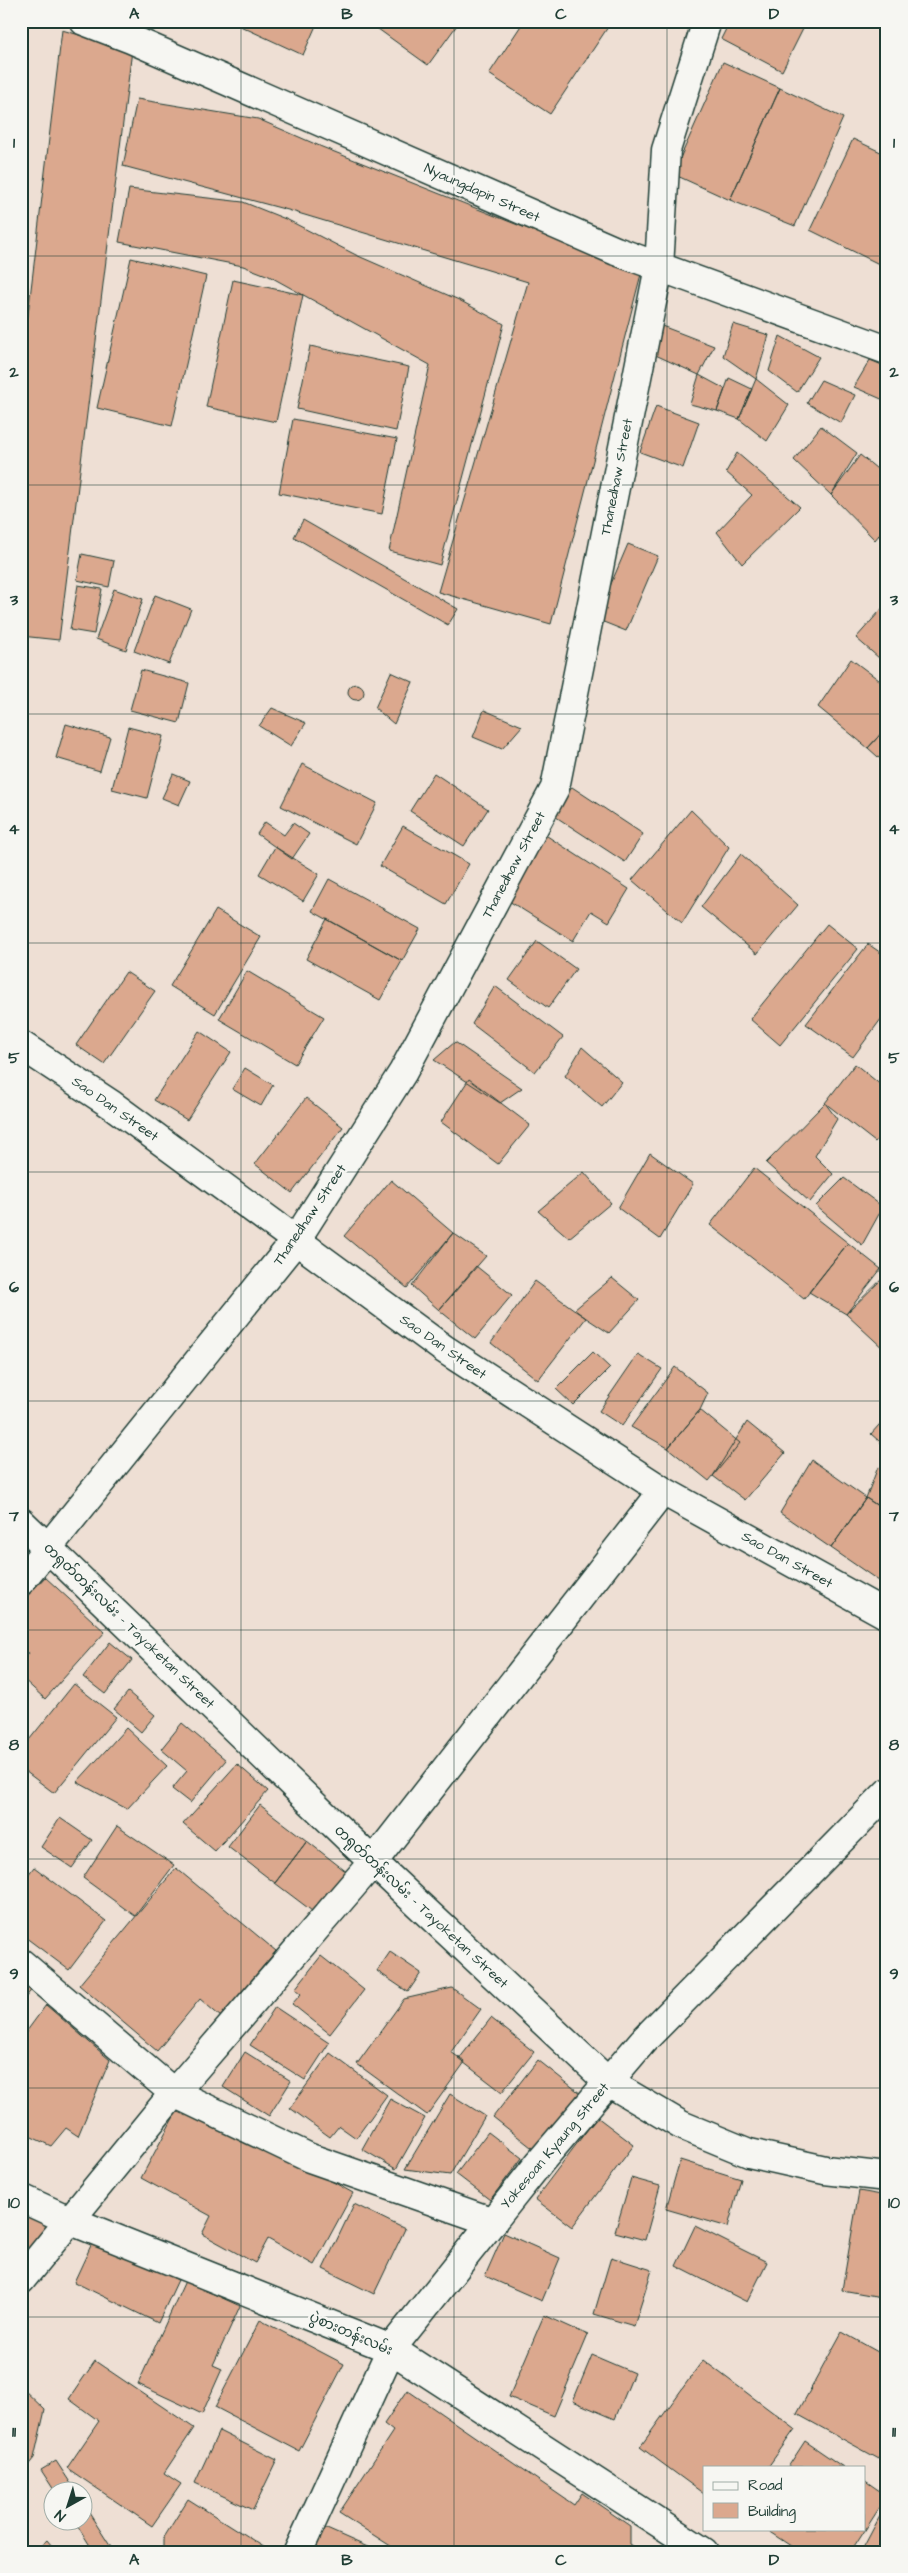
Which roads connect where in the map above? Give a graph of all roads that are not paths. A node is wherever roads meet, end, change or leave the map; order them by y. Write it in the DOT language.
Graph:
graph roads {
  1 [pos="84,21"];
  2 [pos="707,21"];
  3 [pos="660,267"];
  4 [pos="887,350"];
  5 [pos="21,1045"];
  6 [pos="296,1240"];
  7 [pos="663,1491"];
  8 [pos="21,1522"];
  9 [pos="49,1549"];
  10 [pos="21,1581"];
  11 [pos="887,1615"];
  12 [pos="887,1793"];
  13 [pos="372,1862"];
  14 [pos="21,1963"];
  15 [pos="608,2082"];
  16 [pos="174,2093"];
  17 [pos="887,2177"];
  18 [pos="21,2198"];
  19 [pos="69,2220"];
  20 [pos="492,2222"];
  21 [pos="21,2280"];
  22 [pos="391,2349"];
  23 [pos="298,2552"];
  24 [pos="704,2552"];
  1 -- 3 [label="street, Nyaungdapin Street"];
  2 -- 3 [label="street, Thanedhaw Street"];
  3 -- 4 [label="street, Nyaungdapin Street"];
  3 -- 6 [label="street, Thanedhaw Street"];
  5 -- 6 [label="street, Sao Dan Street"];
  6 -- 7 [label="street, Sao Dan Street"];
  6 -- 9 [label="street, Thanedhaw Street"];
  7 -- 11 [label="street, Sao Dan Street"];
  7 -- 13 [label="street"];
  8 -- 9 [label="street, တရုတ်တန်းလမ်း - Tayoketan Street"];
  9 -- 10 [label="street, Thanedhaw Street"];
  9 -- 13 [label="street, တရုတ်တန်းလမ်း - Tayoketan Street"];
  12 -- 15 [label="street, Yokesoan Kyaung Street"];
  13 -- 15 [label="street, တရုတ်တန်းလမ်း - Tayoketan Street"];
  13 -- 16 [label="street"];
  14 -- 16 [label="street"];
  15 -- 17 [label="street, တရုတ်တန်းလမ်း - Tayoketan Street"];
  15 -- 20 [label="street, Yokesoan Kyaung Street"];
  16 -- 19 [label="street"];
  16 -- 20 [label="street"];
  18 -- 19 [label="street, ပွဲစားတန်းလမ်း"];
  19 -- 21 [label="street"];
  19 -- 22 [label="street, ပွဲစားတန်းလမ်း"];
  20 -- 22 [label="street, Yokesoan Kyaung Street"];
  22 -- 23 [label="street, Yokesoan Kyaung Street"];
  22 -- 24 [label="street, ပွဲစားတန်းလမ်း"];
}
